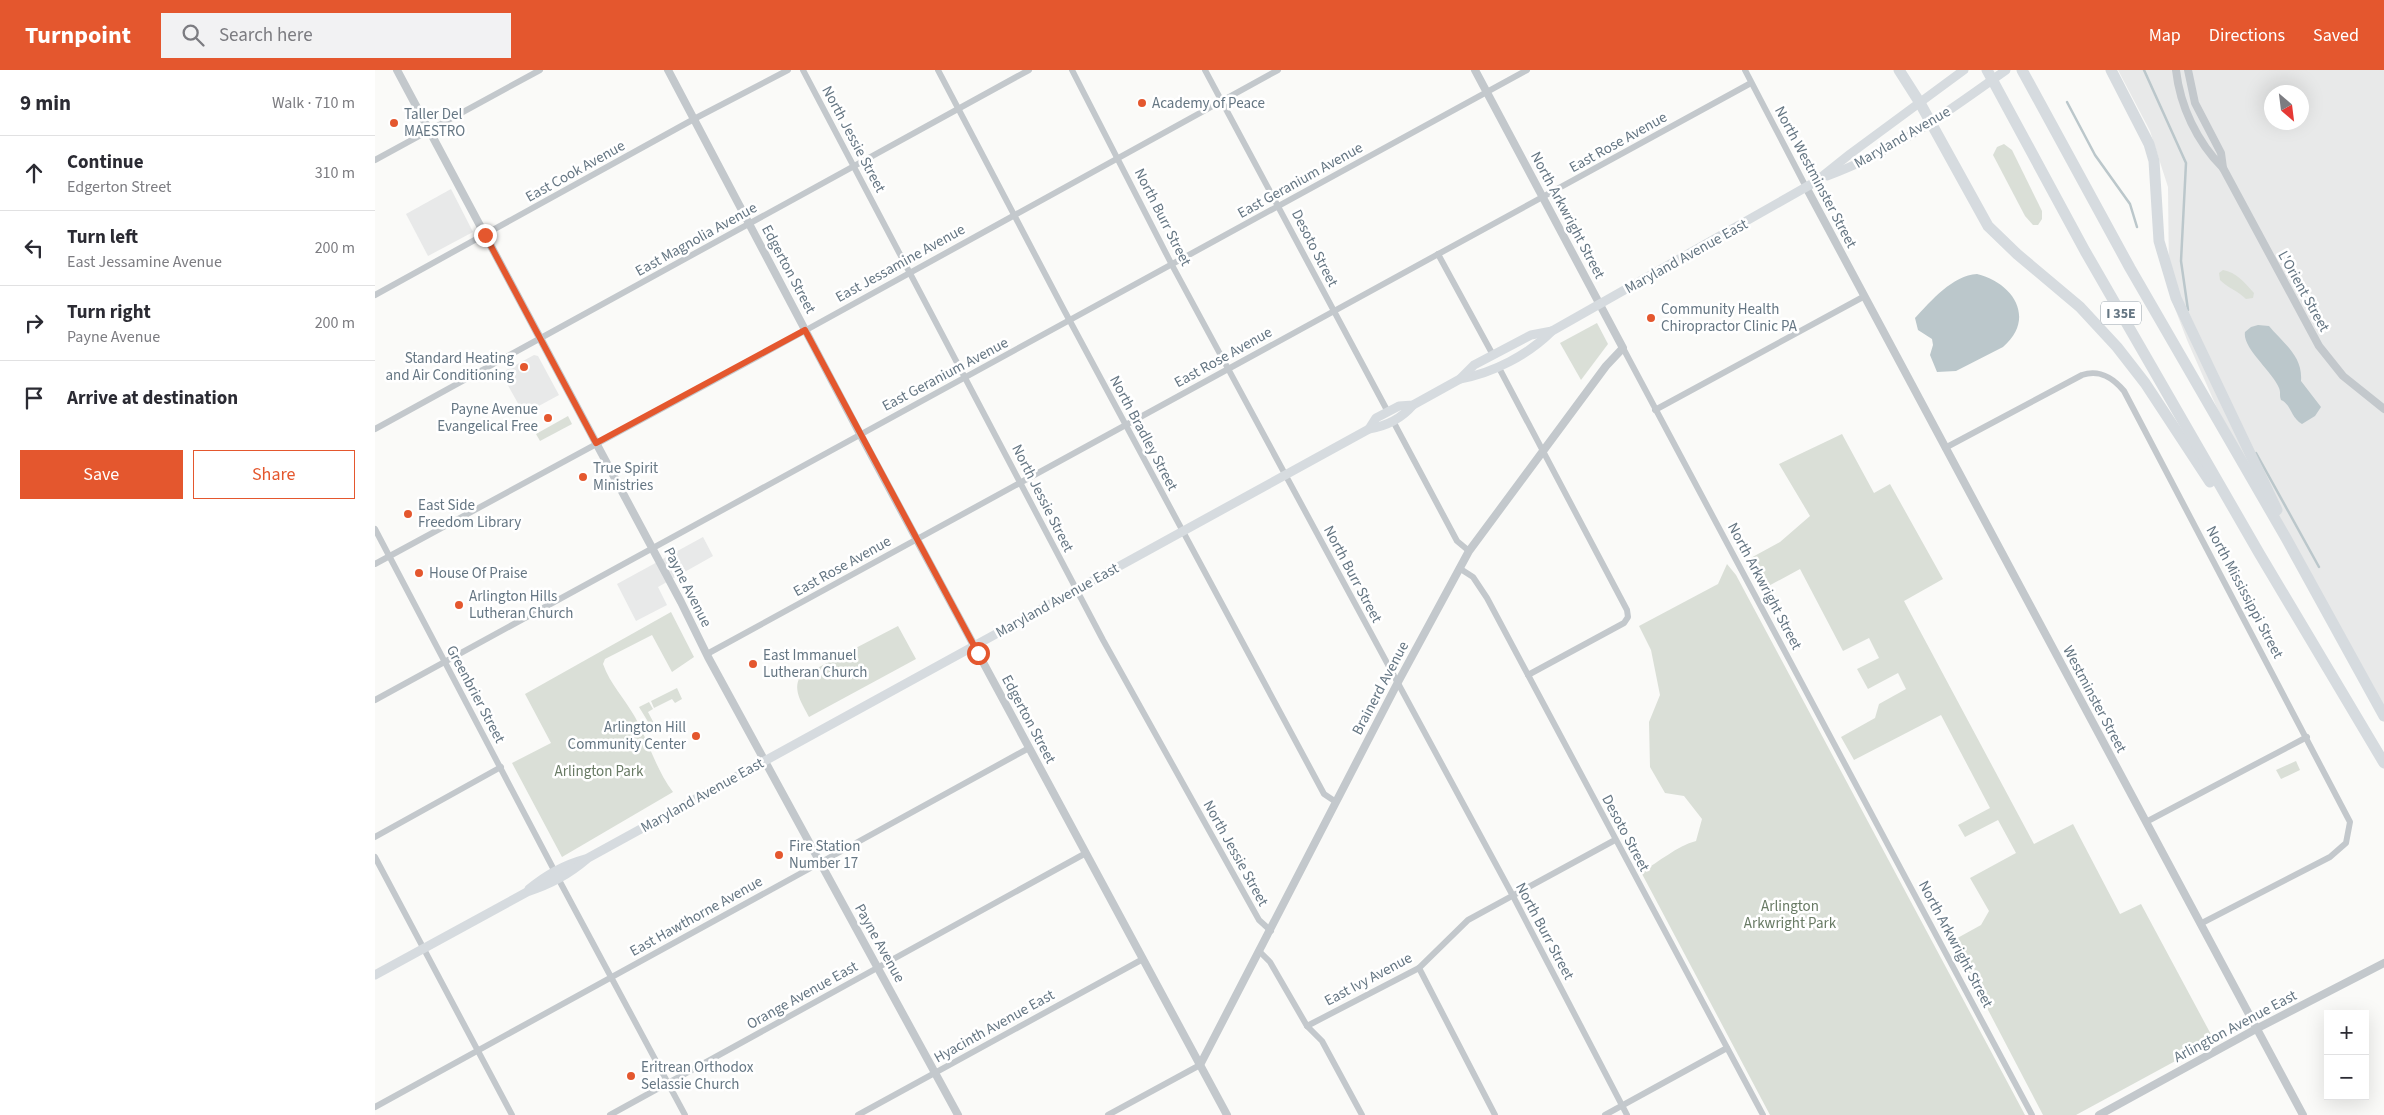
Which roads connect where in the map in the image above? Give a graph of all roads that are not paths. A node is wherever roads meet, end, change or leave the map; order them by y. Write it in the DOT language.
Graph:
graph roads {
  1 [pos="397,70"];
  2 [pos="540,70"];
  3 [pos="668,70"];
  4 [pos="788,70"];
  5 [pos="803,70"];
  6 [pos="938,70"];
  7 [pos="1029,70"];
  8 [pos="1072,70"];
  9 [pos="1205,70"];
  10 [pos="1277,70"];
  11 [pos="1475,70"];
  12 [pos="1527,70"];
  13 [pos="1745,70"];
  14 [pos="1899,70"];
  15 [pos="1987,70"];
  16 [pos="2006,70"];
  17 [pos="2022,70"];
  18 [pos="2111,70"];
  19 [pos="2176,70"];
  20 [pos="2187,70"];
  21 [pos="1961,72"];
  22 [pos="1751,83"];
  23 [pos="1487,92"];
  24 [pos="1222,101"];
  25 [pos="1920,103"];
  26 [pos="959,109"];
  27 [pos="694,119"];
  28 [pos="1931,123"];
  29 [pos="429,130"];
  30 [pos="1119,157"];
  31 [pos="375,160"];
  32 [pos="854,166"];
  33 [pos="2223,168"];
  34 [pos="1820,179"];
  35 [pos="1806,188"];
  36 [pos="1543,197"];
  37 [pos="1279,206"];
  38 [pos="1014,214"];
  39 [pos="750,224"];
  40 [pos="485,235"];
  41 [pos="1438,254"];
  42 [pos="1172,265"];
  43 [pos="909,273"];
  44 [pos="375,295"];
  45 [pos="1863,297"];
  46 [pos="1600,305"];
  47 [pos="1334,311"];
  48 [pos="1070,321"];
  49 [pos="805,330"];
  50 [pos="1551,331"];
  51 [pos="540,339"];
  52 [pos="1623,348"];
  53 [pos="1493,355"];
  54 [pos="1499,366"];
  55 [pos="1229,368"];
  56 [pos="966,377"];
  57 [pos="1460,379"];
  58 [pos="1413,404"];
  59 [pos="2384,408"];
  60 [pos="1655,410"];
  61 [pos="1388,412"];
  62 [pos="1393,421"];
  63 [pos="1125,425"];
  64 [pos="375,429"];
  65 [pos="1369,429"];
  66 [pos="860,434"];
  67 [pos="596,443"];
  68 [pos="1945,448"];
  69 [pos="1543,449"];
  70 [pos="1287,475"];
  71 [pos="1021,482"];
  72 [pos="375,529"];
  73 [pos="1183,531"];
  74 [pos="2286,538"];
  75 [pos="917,539"];
  76 [pos="652,548"];
  77 [pos="1469,551"];
  78 [pos="2259,554"];
  79 [pos="389,556"];
  80 [pos="375,564"];
  81 [pos="1459,568"];
  82 [pos="1076,589"];
  83 [pos="974,645"];
  84 [pos="707,654"];
  85 [pos="445,661"];
  86 [pos="1528,675"];
  87 [pos="1397,684"];
  88 [pos="375,700"];
  89 [pos="2384,716"];
  90 [pos="2307,737"];
  91 [pos="1029,748"];
  92 [pos="765,760"];
  93 [pos="2384,763"];
  94 [pos="501,768"];
  95 [pos="1336,802"];
  96 [pos="2146,822"];
  97 [pos="375,837"];
  98 [pos="1615,840"];
  99 [pos="1086,853"];
  100 [pos="375,858"];
  101 [pos="588,858"];
  102 [pos="820,862"];
  103 [pos="555,870"];
  104 [pos="559,880"];
  105 [pos="527,892"];
  106 [pos="1513,896"];
  107 [pos="2200,924"];
  108 [pos="1271,930"];
  109 [pos="424,949"];
  110 [pos="1260,952"];
  111 [pos="1143,959"];
  112 [pos="2384,963"];
  113 [pos="877,967"];
  114 [pos="1419,968"];
  115 [pos="375,976"];
  116 [pos="612,977"];
  117 [pos="1307,1026"];
  118 [pos="2256,1029"];
  119 [pos="1727,1048"];
  120 [pos="478,1050"];
  121 [pos="1200,1065"];
  122 [pos="935,1073"];
  123 [pos="669,1083"];
  124 [pos="1622,1105"];
  125 [pos="375,1107"];
  126 [pos="512,1115"];
  127 [pos="610,1115"];
  128 [pos="685,1115"];
  129 [pos="858,1115"];
  130 [pos="957,1115"];
  131 [pos="1108,1115"];
  132 [pos="1227,1115"];
  133 [pos="1363,1115"];
  134 [pos="1495,1115"];
  135 [pos="1605,1115"];
  136 [pos="1627,1115"];
  137 [pos="1763,1115"];
  138 [pos="2033,1115"];
  139 [pos="2099,1115"];
  140 [pos="2303,1115"];
  1 -- 29 [label="street, Payne Avenue"];
  2 -- 29 [label="street"];
  3 -- 27 [label="street, Edgerton Street"];
  4 -- 27 [label="street, East Cook Avenue"];
  5 -- 32 [label="street, North Jessie Street"];
  6 -- 26 [label="street, North Bradley Street"];
  7 -- 26 [label="street, East Magnolia Avenue"];
  8 -- 30 [label="street, North Burr Street"];
  9 -- 24 [label="street, Desoto Street"];
  10 -- 24 [label="street, East Jessamine Avenue"];
  11 -- 23 [label="street, North Arkwright Street"];
  12 -- 23 [label="street, East Geranium Avenue"];
  13 -- 22 [label="street, North Westminster Street"];
  14 -- 25 [label="highway"];
  15 -- 78 [label="highway, I 35E"];
  16 -- 28 [label="main road, Maryland Avenue"];
  17 -- 74 [label="highway, I 35E"];
  18 -- 74 [label="highway"];
  19 -- 33 [label="street, L'Orient Street"];
  20 -- 33 [label="street, L'Orient Street"];
  21 -- 25 [label="main road, Maryland Avenue"];
  22 -- 35 [label="street, North Westminster Street"];
  22 -- 36 [label="street, East Rose Avenue"];
  23 -- 36 [label="street, North Arkwright Street"];
  23 -- 37 [label="street, East Geranium Avenue"];
  24 -- 30 [label="street, East Jessamine Avenue"];
  24 -- 37 [label="street, Desoto Street"];
  25 -- 28 [label="highway"];
  25 -- 34 [label="main road, Maryland Avenue"];
  26 -- 32 [label="street, East Magnolia Avenue"];
  26 -- 38 [label="street, North Bradley Street"];
  27 -- 39 [label="street, Edgerton Street"];
  27 -- 40 [label="street, East Cook Avenue"];
  28 -- 34 [label="main road, Maryland Avenue"];
  28 -- 78 [label="highway"];
  29 -- 31 [label="street"];
  29 -- 40 [label="street, Payne Avenue"];
  30 -- 38 [label="street, East Jessamine Avenue"];
  30 -- 42 [label="street, North Burr Street"];
  32 -- 39 [label="street, East Magnolia Avenue"];
  32 -- 43 [label="street, North Jessie Street"];
  33 -- 59 [label="street, L'Orient Street"];
  34 -- 35 [label="main road, Maryland Avenue East"];
  35 -- 45 [label="street, North Westminster Street"];
  35 -- 46 [label="main road, Maryland Avenue East"];
  36 -- 41 [label="street, East Rose Avenue"];
  36 -- 46 [label="street, North Arkwright Street"];
  37 -- 42 [label="street, East Geranium Avenue"];
  37 -- 47 [label="street, Desoto Street"];
  38 -- 43 [label="street, East Jessamine Avenue"];
  38 -- 48 [label="street, North Bradley Street"];
  39 -- 49 [label="street, Edgerton Street"];
  39 -- 51 [label="street, East Magnolia Avenue"];
  40 -- 44 [label="street, East Cook Avenue"];
  40 -- 51 [label="street, Payne Avenue"];
  41 -- 47 [label="street, East Rose Avenue"];
  41 -- 53 [label="street"];
  42 -- 48 [label="street, East Geranium Avenue"];
  42 -- 55 [label="street, North Burr Street"];
  43 -- 49 [label="street, East Jessamine Avenue"];
  43 -- 56 [label="street, North Jessie Street"];
  45 -- 60 [label="street"];
  45 -- 68 [label="street, Westminster Street"];
  46 -- 50 [label="main road, Maryland Avenue East"];
  46 -- 52 [label="street, North Arkwright Street"];
  47 -- 55 [label="street, East Rose Avenue"];
  47 -- 61 [label="street, Desoto Street"];
  48 -- 56 [label="street, East Geranium Avenue"];
  48 -- 63 [label="street, North Bradley Street"];
  49 -- 66 [label="street, Edgerton Street"];
  49 -- 67 [label="street, East Jessamine Avenue"];
  50 -- 53 [label="main road, Maryland Avenue East"];
  50 -- 54 [label="main road, Maryland Avenue East"];
  51 -- 64 [label="street, East Magnolia Avenue"];
  51 -- 67 [label="street, Payne Avenue"];
  52 -- 60 [label="street, North Arkwright Street"];
  52 -- 69 [label="street, Brainerd Avenue"];
  53 -- 57 [label="main road, Maryland Avenue East"];
  54 -- 57 [label="main road, Maryland Avenue East"];
  54 -- 69 [label="street"];
  55 -- 63 [label="street, East Rose Avenue"];
  55 -- 70 [label="street, North Burr Street"];
  56 -- 66 [label="street, East Geranium Avenue"];
  56 -- 71 [label="street, North Jessie Street"];
  57 -- 58 [label="main road, Maryland Avenue East"];
  58 -- 61 [label="main road, Maryland Avenue East"];
  58 -- 62 [label="main road, Maryland Avenue East"];
  60 -- 138 [label="street, North Arkwright Street"];
  61 -- 65 [label="main road, Maryland Avenue East"];
  62 -- 65 [label="main road, Maryland Avenue East"];
  62 -- 77 [label="street"];
  63 -- 71 [label="street, East Rose Avenue"];
  63 -- 73 [label="street, North Bradley Street"];
  65 -- 70 [label="main road, Maryland Avenue East"];
  66 -- 75 [label="street, Edgerton Street"];
  66 -- 76 [label="street, East Geranium Avenue"];
  67 -- 76 [label="street, Payne Avenue"];
  67 -- 79 [label="street, East Jessamine Avenue"];
  68 -- 90 [label="street, North Mississippi Street"];
  68 -- 96 [label="street, Westminster Street"];
  69 -- 77 [label="street, Brainerd Avenue"];
  69 -- 86 [label="street"];
  70 -- 73 [label="main road, Maryland Avenue East"];
  70 -- 87 [label="street, North Burr Street"];
  71 -- 75 [label="street, East Rose Avenue"];
  71 -- 82 [label="street, North Jessie Street"];
  72 -- 79 [label="street, Greenbrier Street"];
  73 -- 82 [label="main road, Maryland Avenue East"];
  73 -- 95 [label="street, North Bradley Street"];
  74 -- 89 [label="highway, I 35E"];
  75 -- 83 [label="street, Edgerton Street"];
  75 -- 84 [label="street, East Rose Avenue"];
  76 -- 84 [label="street, Payne Avenue"];
  76 -- 85 [label="street, East Geranium Avenue"];
  77 -- 81 [label="street, Brainerd Avenue"];
  78 -- 93 [label="highway, I 35E"];
  79 -- 80 [label="street, East Jessamine Avenue"];
  79 -- 85 [label="street, Greenbrier Street"];
  81 -- 86 [label="street, Desoto Street"];
  81 -- 87 [label="street, Brainerd Avenue"];
  82 -- 83 [label="main road, Maryland Avenue East"];
  82 -- 108 [label="street, North Jessie Street"];
  83 -- 91 [label="street, Edgerton Street"];
  83 -- 92 [label="main road, Maryland Avenue East"];
  84 -- 92 [label="street, Payne Avenue"];
  85 -- 88 [label="street, East Geranium Avenue"];
  85 -- 94 [label="street, Greenbrier Street"];
  86 -- 98 [label="street, Desoto Street"];
  87 -- 95 [label="street, Brainerd Avenue"];
  87 -- 106 [label="street, North Burr Street"];
  90 -- 96 [label="street"];
  90 -- 107 [label="street, North Mississippi Street"];
  91 -- 99 [label="street, Edgerton Street"];
  91 -- 102 [label="street, East Hawthorne Avenue"];
  92 -- 101 [label="main road, Maryland Avenue East"];
  92 -- 102 [label="street, Payne Avenue"];
  94 -- 97 [label="street"];
  94 -- 103 [label="street, Greenbrier Street"];
  95 -- 108 [label="street, Brainerd Avenue"];
  96 -- 107 [label="street, Westminster Street"];
  98 -- 106 [label="street, East Ivy Avenue"];
  98 -- 119 [label="street, Desoto Street"];
  99 -- 111 [label="street, Edgerton Street"];
  99 -- 113 [label="street, Orange Avenue East"];
  100 -- 109 [label="street"];
  101 -- 103 [label="main road, Maryland Avenue East"];
  101 -- 104 [label="main road, Maryland Avenue East"];
  102 -- 113 [label="street, Payne Avenue"];
  102 -- 116 [label="street, East Hawthorne Avenue"];
  103 -- 105 [label="main road, Maryland Avenue East"];
  104 -- 105 [label="main road, Maryland Avenue East"];
  104 -- 116 [label="street"];
  105 -- 109 [label="main road, Maryland Avenue East"];
  106 -- 114 [label="street, East Ivy Avenue"];
  106 -- 124 [label="street, North Burr Street"];
  107 -- 118 [label="street, Westminster Street"];
  108 -- 110 [label="street, Brainerd Avenue"];
  109 -- 115 [label="main road, Maryland Avenue East"];
  109 -- 120 [label="street"];
  110 -- 117 [label="street"];
  110 -- 121 [label="street, Brainerd Avenue"];
  111 -- 121 [label="street, Edgerton Street"];
  111 -- 122 [label="street, Hyacinth Avenue East"];
  112 -- 118 [label="street, Arlington Avenue East"];
  113 -- 122 [label="street, Payne Avenue"];
  113 -- 123 [label="street, Orange Avenue East"];
  114 -- 117 [label="street, East Ivy Avenue"];
  114 -- 134 [label="street"];
  116 -- 120 [label="street, East Hawthorne Avenue"];
  116 -- 123 [label="street"];
  117 -- 133 [label="street"];
  118 -- 139 [label="street, Arlington Avenue East"];
  118 -- 140 [label="street, Westminster Street"];
  119 -- 124 [label="street"];
  119 -- 137 [label="street, Desoto Street"];
  120 -- 125 [label="street, East Hawthorne Avenue"];
  120 -- 126 [label="street"];
  121 -- 131 [label="street"];
  121 -- 132 [label="street, Edgerton Street"];
  122 -- 129 [label="street, Hyacinth Avenue East"];
  122 -- 130 [label="street, Payne Avenue"];
  123 -- 127 [label="street, Orange Avenue East"];
  123 -- 128 [label="street"];
  124 -- 135 [label="street"];
  124 -- 136 [label="street, North Burr Street"];
}
